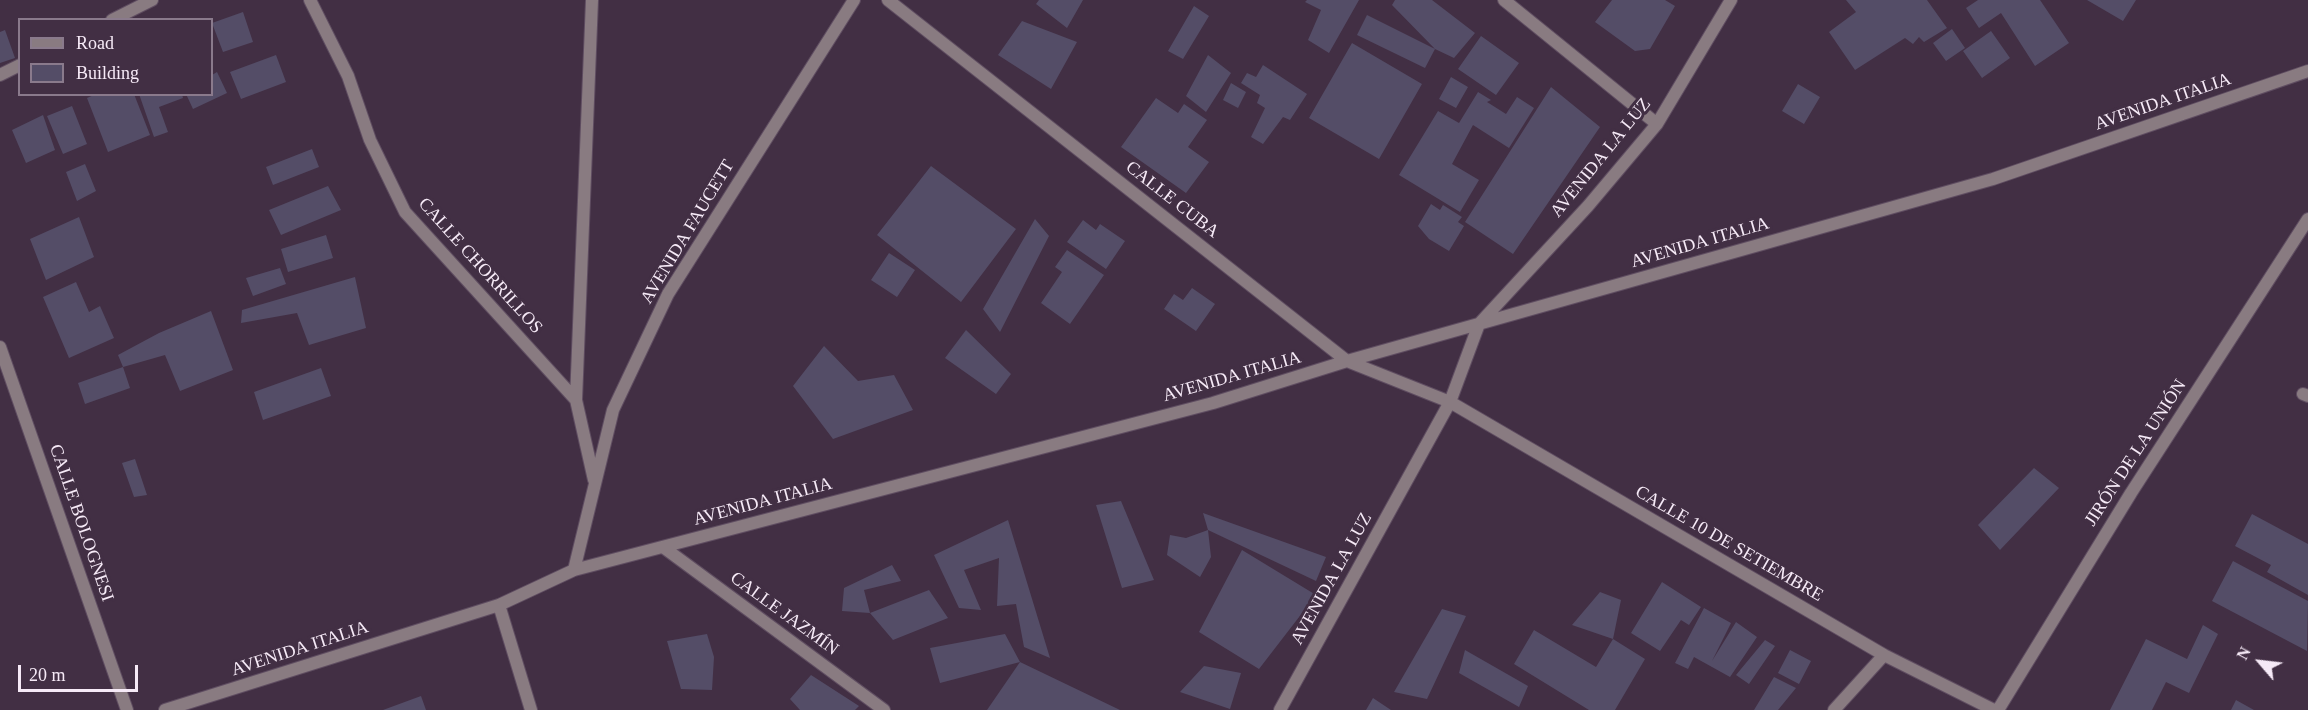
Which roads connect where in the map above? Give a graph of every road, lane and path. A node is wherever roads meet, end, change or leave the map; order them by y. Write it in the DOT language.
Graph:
graph roads {
  1 [pos="152,0"];
  2 [pos="310,0"];
  3 [pos="592,0"];
  4 [pos="854,0"];
  5 [pos="888,0"];
  6 [pos="1504,0"];
  7 [pos="1731,0"];
  8 [pos="116,18"];
  9 [pos="18,66"];
  10 [pos="2308,71"];
  11 [pos="0,75"];
  12 [pos="1657,124"];
  13 [pos="2308,219"];
  14 [pos="1479,324"];
  15 [pos="0,347"];
  16 [pos="1347,361"];
  17 [pos="576,400"];
  18 [pos="1450,402"];
  19 [pos="595,484"];
  20 [pos="663,547"];
  21 [pos="574,570"];
  22 [pos="499,605"];
  23 [pos="1884,655"];
  24 [pos="127,710"];
  25 [pos="165,710"];
  26 [pos="531,710"];
  27 [pos="884,710"];
  28 [pos="1280,710"];
  29 [pos="1834,710"];
  30 [pos="1996,710"];
  1 -- 8 [label="street"];
  2 -- 17 [label="street, CALLE CHORRILLOS"];
  3 -- 17 [label="street"];
  4 -- 19 [label="street, AVENIDA FAUCETT"];
  5 -- 16 [label="street, CALLE CUBA"];
  6 -- 12 [label="street"];
  7 -- 12 [label="street, AVENIDA LA LUZ"];
  9 -- 11 [label="street"];
  10 -- 14 [label="street, AVENIDA ITALIA"];
  12 -- 14 [label="street, AVENIDA LA LUZ"];
  13 -- 30 [label="street, JIRÓN DE LA UNIÓN"];
  14 -- 16 [label="street, AVENIDA ITALIA"];
  14 -- 18 [label="street, AVENIDA LA LUZ"];
  15 -- 24 [label="street, CALLE BOLOGNESI"];
  16 -- 18 [label="street, CALLE CUBA"];
  16 -- 20 [label="street, AVENIDA ITALIA"];
  17 -- 19 [label="street, CALLE CHORRILLOS"];
  18 -- 23 [label="street, CALLE 10 DE SETIEMBRE"];
  18 -- 28 [label="street, AVENIDA LA LUZ"];
  19 -- 21 [label="street, AVENIDA FAUCETT"];
  20 -- 21 [label="street, AVENIDA ITALIA"];
  20 -- 27 [label="street, CALLE JAZMÍN"];
  21 -- 22 [label="street, AVENIDA ITALIA"];
  22 -- 25 [label="street, AVENIDA ITALIA"];
  22 -- 26 [label="street"];
  23 -- 29 [label="street"];
  23 -- 30 [label="street, CALLE 10 DE SETIEMBRE"];
}
